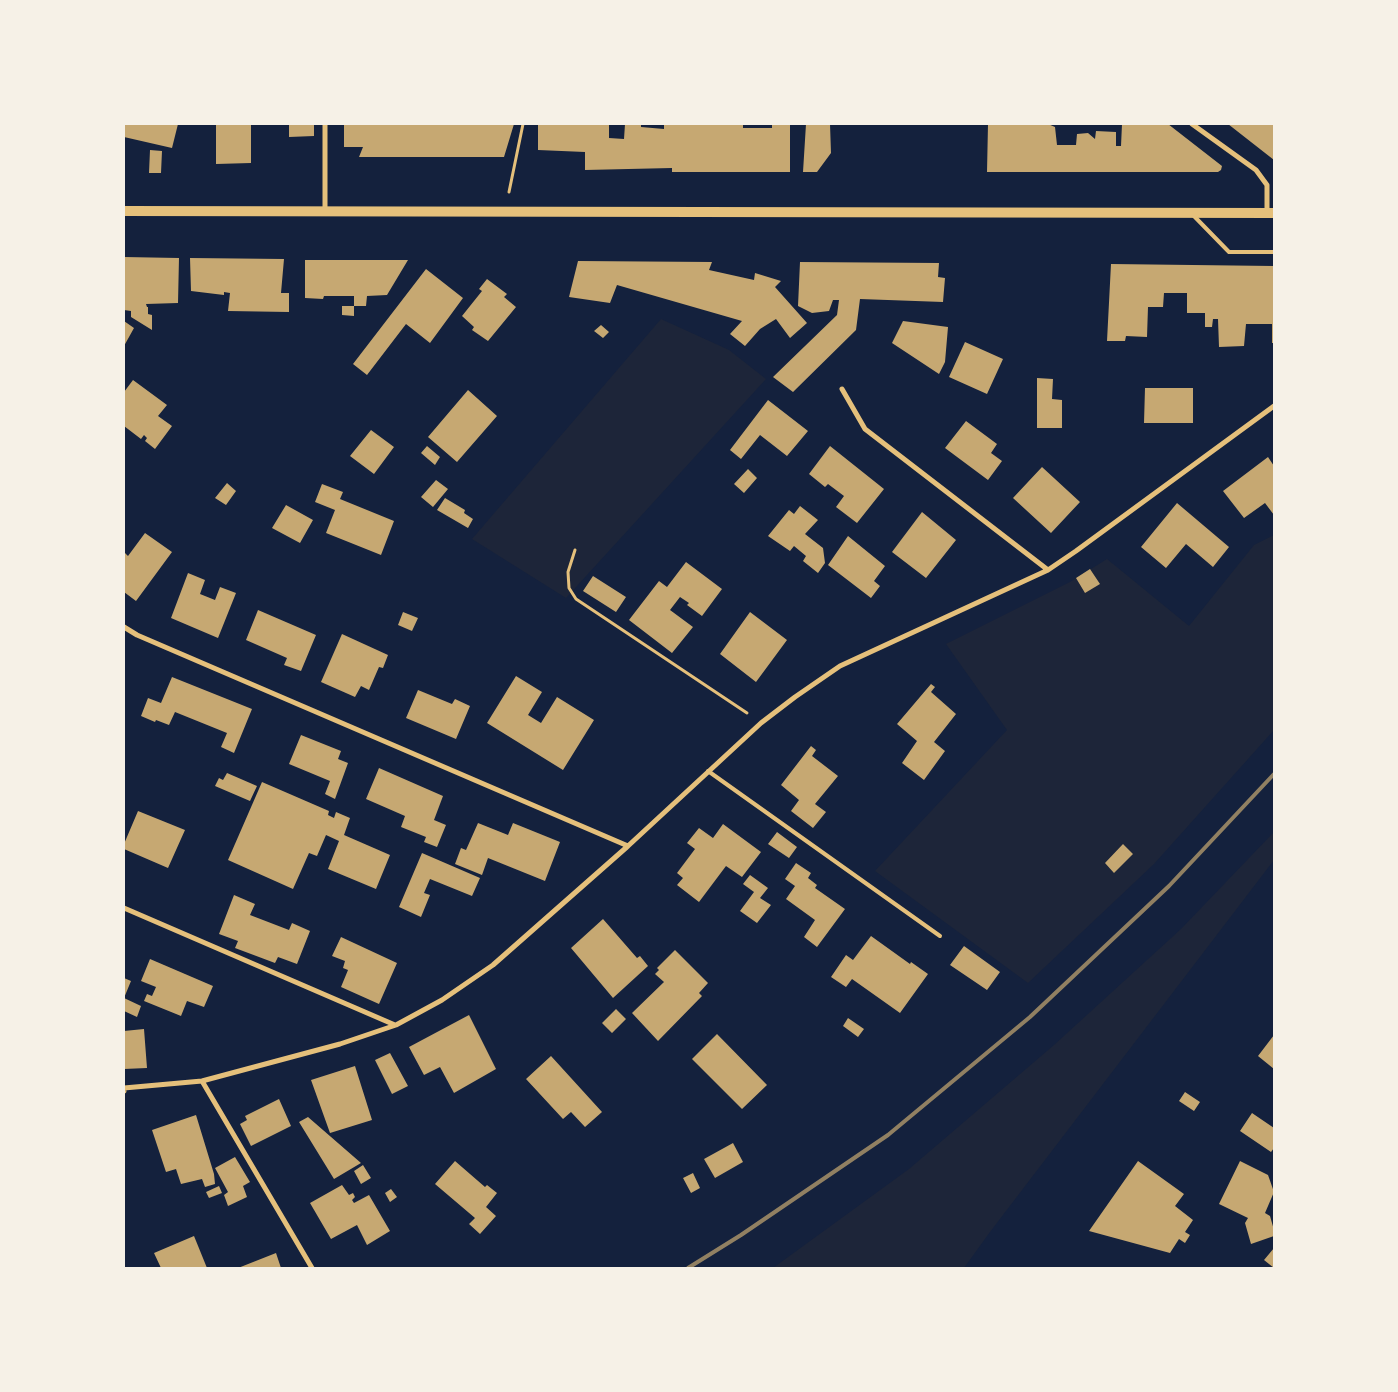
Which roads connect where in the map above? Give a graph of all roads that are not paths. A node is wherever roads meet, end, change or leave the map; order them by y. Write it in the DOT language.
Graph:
graph roads {
  1 [pos="325,124"];
  2 [pos="1192,124"];
  3 [pos="124,211"];
  4 [pos="325,212"];
  5 [pos="1270,212"];
  6 [pos="1190,213"];
  7 [pos="1274,252"];
  8 [pos="842,389"];
  9 [pos="1274,406"];
  10 [pos="1048,570"];
  11 [pos="124,626"];
  12 [pos="708,771"];
  13 [pos="628,846"];
  14 [pos="124,908"];
  15 [pos="940,936"];
  16 [pos="396,1025"];
  17 [pos="202,1081"];
  18 [pos="124,1089"];
  19 [pos="312,1268"];
  1 -- 4 [label="street"];
  2 -- 5 [label="street"];
  3 -- 4 [label="main road"];
  4 -- 6 [label="main road"];
  5 -- 6 [label="main road"];
  6 -- 7 [label="lane"];
  8 -- 10 [label="street"];
  9 -- 10 [label="street"];
  10 -- 12 [label="street"];
  11 -- 13 [label="street"];
  12 -- 13 [label="street"];
  12 -- 15 [label="lane"];
  13 -- 16 [label="street"];
  14 -- 16 [label="street"];
  16 -- 17 [label="street"];
  17 -- 18 [label="street"];
  17 -- 19 [label="street"];
}
